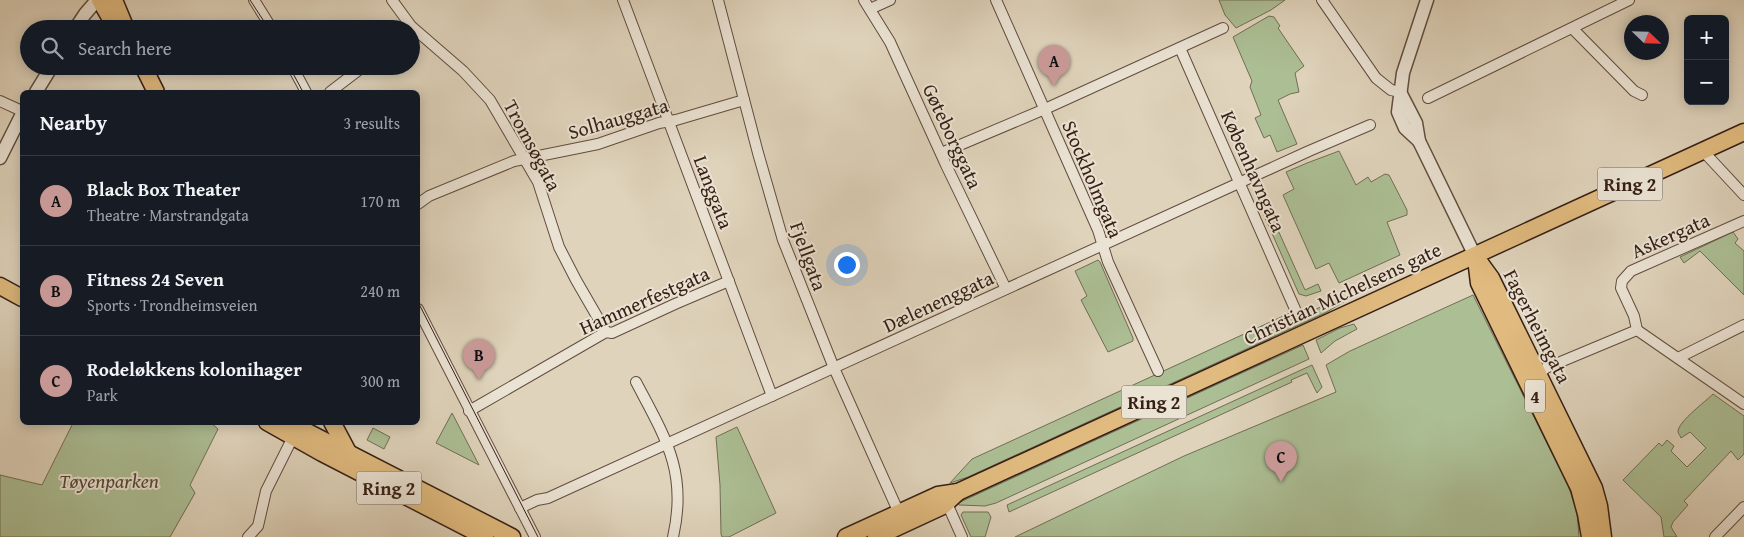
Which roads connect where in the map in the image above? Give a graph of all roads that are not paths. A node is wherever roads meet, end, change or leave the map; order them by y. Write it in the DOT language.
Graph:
graph roads {
  1 [pos="98,0"];
  2 [pos="114,0"];
  3 [pos="254,0"];
  4 [pos="392,0"];
  5 [pos="623,0"];
  6 [pos="718,0"];
  7 [pos="890,0"];
  8 [pos="996,0"];
  9 [pos="1322,0"];
  10 [pos="1427,0"];
  11 [pos="1629,0"];
  12 [pos="867,4"];
  13 [pos="81,20"];
  14 [pos="111,20"];
  15 [pos="122,20"];
  16 [pos="266,20"];
  17 [pos="405,20"];
  18 [pos="1223,28"];
  19 [pos="1572,29"];
  20 [pos="420,34"];
  21 [pos="1180,48"];
  22 [pos="46,75"];
  23 [pos="148,75"];
  24 [pos="297,75"];
  25 [pos="352,75"];
  26 [pos="37,90"];
  27 [pos="155,90"];
  28 [pos="305,90"];
  29 [pos="333,90"];
  30 [pos="1400,92"];
  31 [pos="1642,95"];
  32 [pos="1428,98"];
  33 [pos="744,100"];
  34 [pos="0,101"];
  35 [pos="1045,109"];
  36 [pos="20,111"];
  37 [pos="20,116"];
  38 [pos="668,122"];
  39 [pos="1370,125"];
  40 [pos="1744,132"];
  41 [pos="1703,151"];
  42 [pos="941,153"];
  43 [pos="0,158"];
  44 [pos="524,158"];
  45 [pos="1240,182"];
  46 [pos="1744,195"];
  47 [pos="420,202"];
  48 [pos="1744,221"];
  49 [pos="1103,245"];
  50 [pos="1475,256"];
  51 [pos="0,276"];
  52 [pos="729,281"];
  53 [pos="0,286"];
  54 [pos="20,286"];
  55 [pos="1006,289"];
  56 [pos="20,297"];
  57 [pos="1295,309"];
  58 [pos="420,313"];
  59 [pos="1744,325"];
  60 [pos="1637,330"];
  61 [pos="606,332"];
  62 [pos="1678,358"];
  63 [pos="834,368"];
  64 [pos="1158,371"];
  65 [pos="1539,374"];
  66 [pos="636,382"];
  67 [pos="772,396"];
  68 [pos="1744,404"];
  69 [pos="470,411"];
  70 [pos="334,425"];
  71 [pos="294,427"];
  72 [pos="668,444"];
  73 [pos="349,454"];
  74 [pos="949,496"];
  75 [pos="1744,507"];
  76 [pos="520,508"];
  77 [pos="898,513"];
  78 [pos="248,537"];
  79 [pos="485,537"];
  80 [pos="512,537"];
  81 [pos="535,537"];
  82 [pos="673,537"];
  83 [pos="846,537"];
  84 [pos="876,537"];
  85 [pos="962,537"];
  86 [pos="1590,537"];
  87 [pos="1604,537"];
  88 [pos="1715,537"];
  1 -- 13 [label="street"];
  1 -- 14 [label="main road"];
  2 -- 15 [label="main road"];
  3 -- 16 [label="street"];
  4 -- 17 [label="street, Tromsøgata"];
  5 -- 38 [label="street, Langgata"];
  6 -- 33 [label="street, Fjellgata"];
  7 -- 12 [label="street"];
  8 -- 35 [label="street, Stockholmgata"];
  9 -- 30 [label="street"];
  10 -- 30 [label="street, Fagerheimgata"];
  11 -- 19 [label="street"];
  12 -- 42 [label="street, Gøteborggata"];
  18 -- 21 [label="street"];
  19 -- 31 [label="street"];
  19 -- 32 [label="street"];
  20 -- 44 [label="street, Tromsøgata"];
  21 -- 35 [label="street"];
  21 -- 45 [label="street, Københavngata"];
  22 -- 26 [label="street"];
  23 -- 27 [label="main road"];
  24 -- 28 [label="street"];
  25 -- 29 [label="street"];
  30 -- 50 [label="street, Fagerheimgata"];
  33 -- 38 [label="street, Solhauggata"];
  33 -- 63 [label="street, Fjellgata"];
  34 -- 36 [label="street"];
  35 -- 42 [label="street"];
  35 -- 49 [label="street, Stockholmgata"];
  37 -- 43 [label="street"];
  38 -- 44 [label="street, Solhauggata"];
  38 -- 52 [label="street, Langgata"];
  39 -- 45 [label="street, Dælenenggata"];
  40 -- 41 [label="main road, Christian Michelsens gate / Ring 2"];
  41 -- 46 [label="street"];
  41 -- 50 [label="main road, Christian Michelsens gate / Ring 2"];
  42 -- 55 [label="street, Gøteborggata"];
  44 -- 47 [label="street, Solhauggata"];
  44 -- 61 [label="street, Tromsøgata"];
  45 -- 49 [label="street, Dælenenggata"];
  45 -- 57 [label="street, Københavngata"];
  48 -- 60 [label="street, Askergata"];
  49 -- 55 [label="street, Dælenenggata"];
  49 -- 64 [label="street, Stockholmgata"];
  50 -- 65 [label="main road, Fagerheimgata / 4"];
  50 -- 74 [label="main road, Christian Michelsens gate / Ring 2"];
  50 -- 86 [label="main road, 4"];
  51 -- 54 [label="main road"];
  52 -- 61 [label="street, Hammerfestgata"];
  52 -- 67 [label="street, Langgata"];
  53 -- 56 [label="main road"];
  55 -- 63 [label="street, Dælenenggata"];
  58 -- 69 [label="street"];
  59 -- 62 [label="street"];
  60 -- 62 [label="street"];
  60 -- 65 [label="street"];
  61 -- 69 [label="street, Hammerfestgata"];
  62 -- 68 [label="street"];
  63 -- 67 [label="street, Dælenenggata"];
  63 -- 77 [label="street, Fjellgata"];
  65 -- 87 [label="main road, Fagerheimgata / 4"];
  66 -- 72 [label="street"];
  67 -- 72 [label="street, Dælenenggata"];
  69 -- 76 [label="street"];
  70 -- 73 [label="main road"];
  71 -- 73 [label="main road, Ring 2"];
  71 -- 78 [label="street"];
  71 -- 79 [label="main road, Ring 2"];
  72 -- 76 [label="street, Dælenenggata"];
  72 -- 82 [label="street"];
  73 -- 80 [label="main road, Ring 2"];
  74 -- 77 [label="main road, Christian Michelsens gate / Ring 2"];
  74 -- 84 [label="main road, Christian Michelsens gate / Ring 2"];
  74 -- 85 [label="street"];
  75 -- 88 [label="street"];
  76 -- 81 [label="street"];
  77 -- 83 [label="main road, Christian Michelsens gate / Ring 2"];
}
